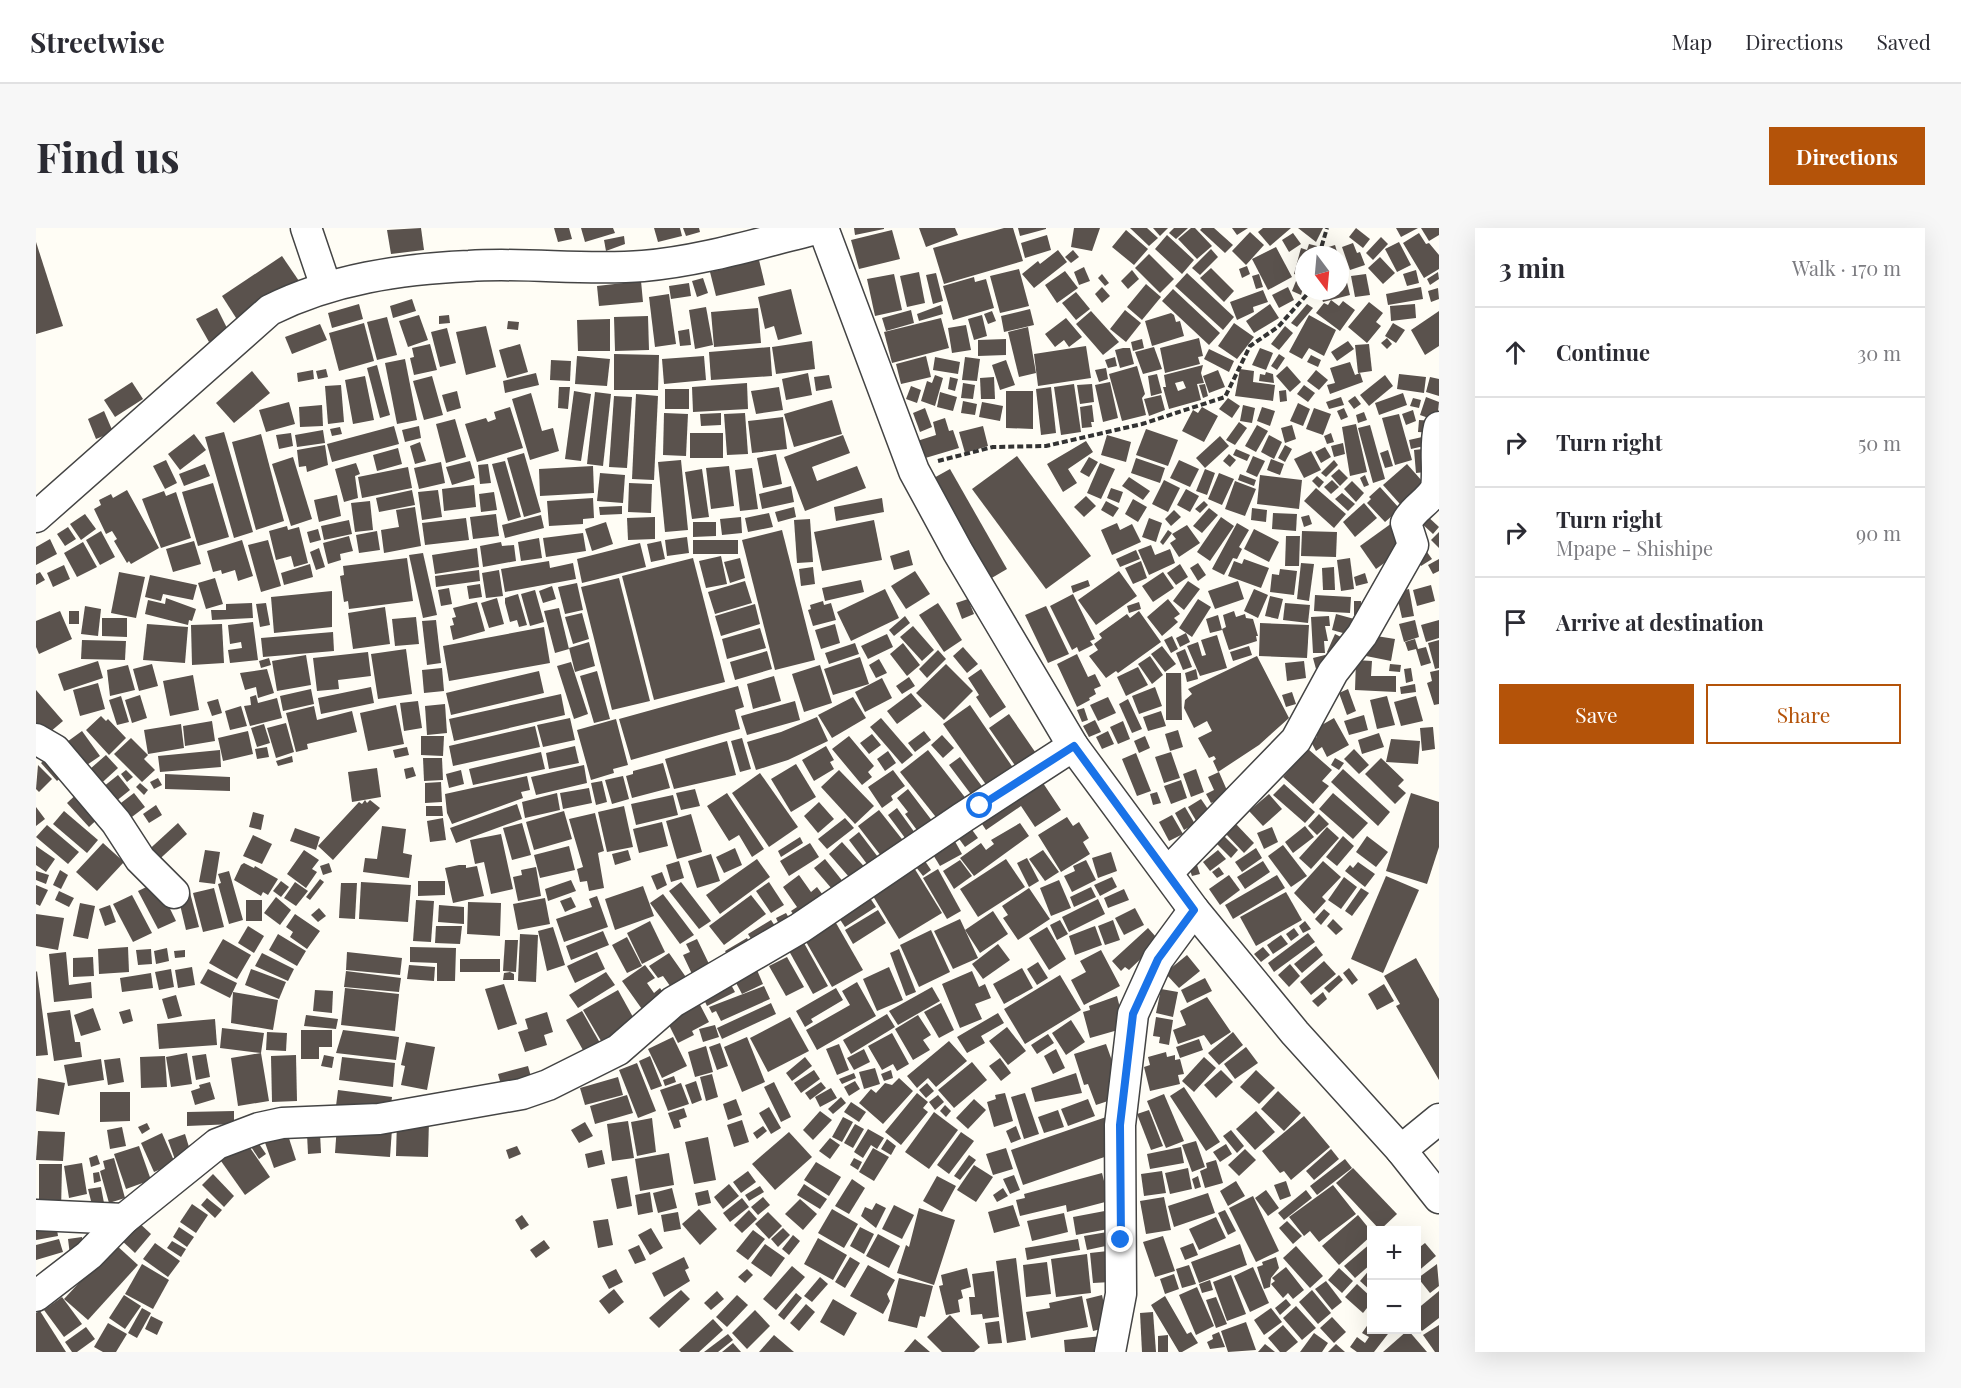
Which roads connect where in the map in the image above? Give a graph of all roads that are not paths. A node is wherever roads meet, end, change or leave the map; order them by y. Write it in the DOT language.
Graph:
graph roads {
  1 [pos="306,228"];
  2 [pos="822,228"];
  3 [pos="326,287"];
  4 [pos="1439,427"];
  5 [pos="36,517"];
  6 [pos="36,739"];
  7 [pos="1074,746"];
  8 [pos="1168,872"];
  9 [pos="174,894"];
  10 [pos="1194,910"];
  11 [pos="1439,1119"];
  12 [pos="1401,1150"];
  13 [pos="1439,1198"];
  14 [pos="36,1215"];
  15 [pos="124,1219"];
  16 [pos="36,1296"];
  17 [pos="1110,1352"];
  1 -- 3 [label="street"];
  2 -- 3 [label="street"];
  2 -- 7 [label="street"];
  3 -- 5 [label="street"];
  4 -- 8 [label="street"];
  6 -- 9 [label="street"];
  7 -- 8 [label="street"];
  7 -- 15 [label="street"];
  8 -- 10 [label="street"];
  10 -- 12 [label="street"];
  10 -- 17 [label="street"];
  11 -- 12 [label="street"];
  12 -- 13 [label="street"];
  14 -- 15 [label="street"];
  15 -- 16 [label="street"];
}
